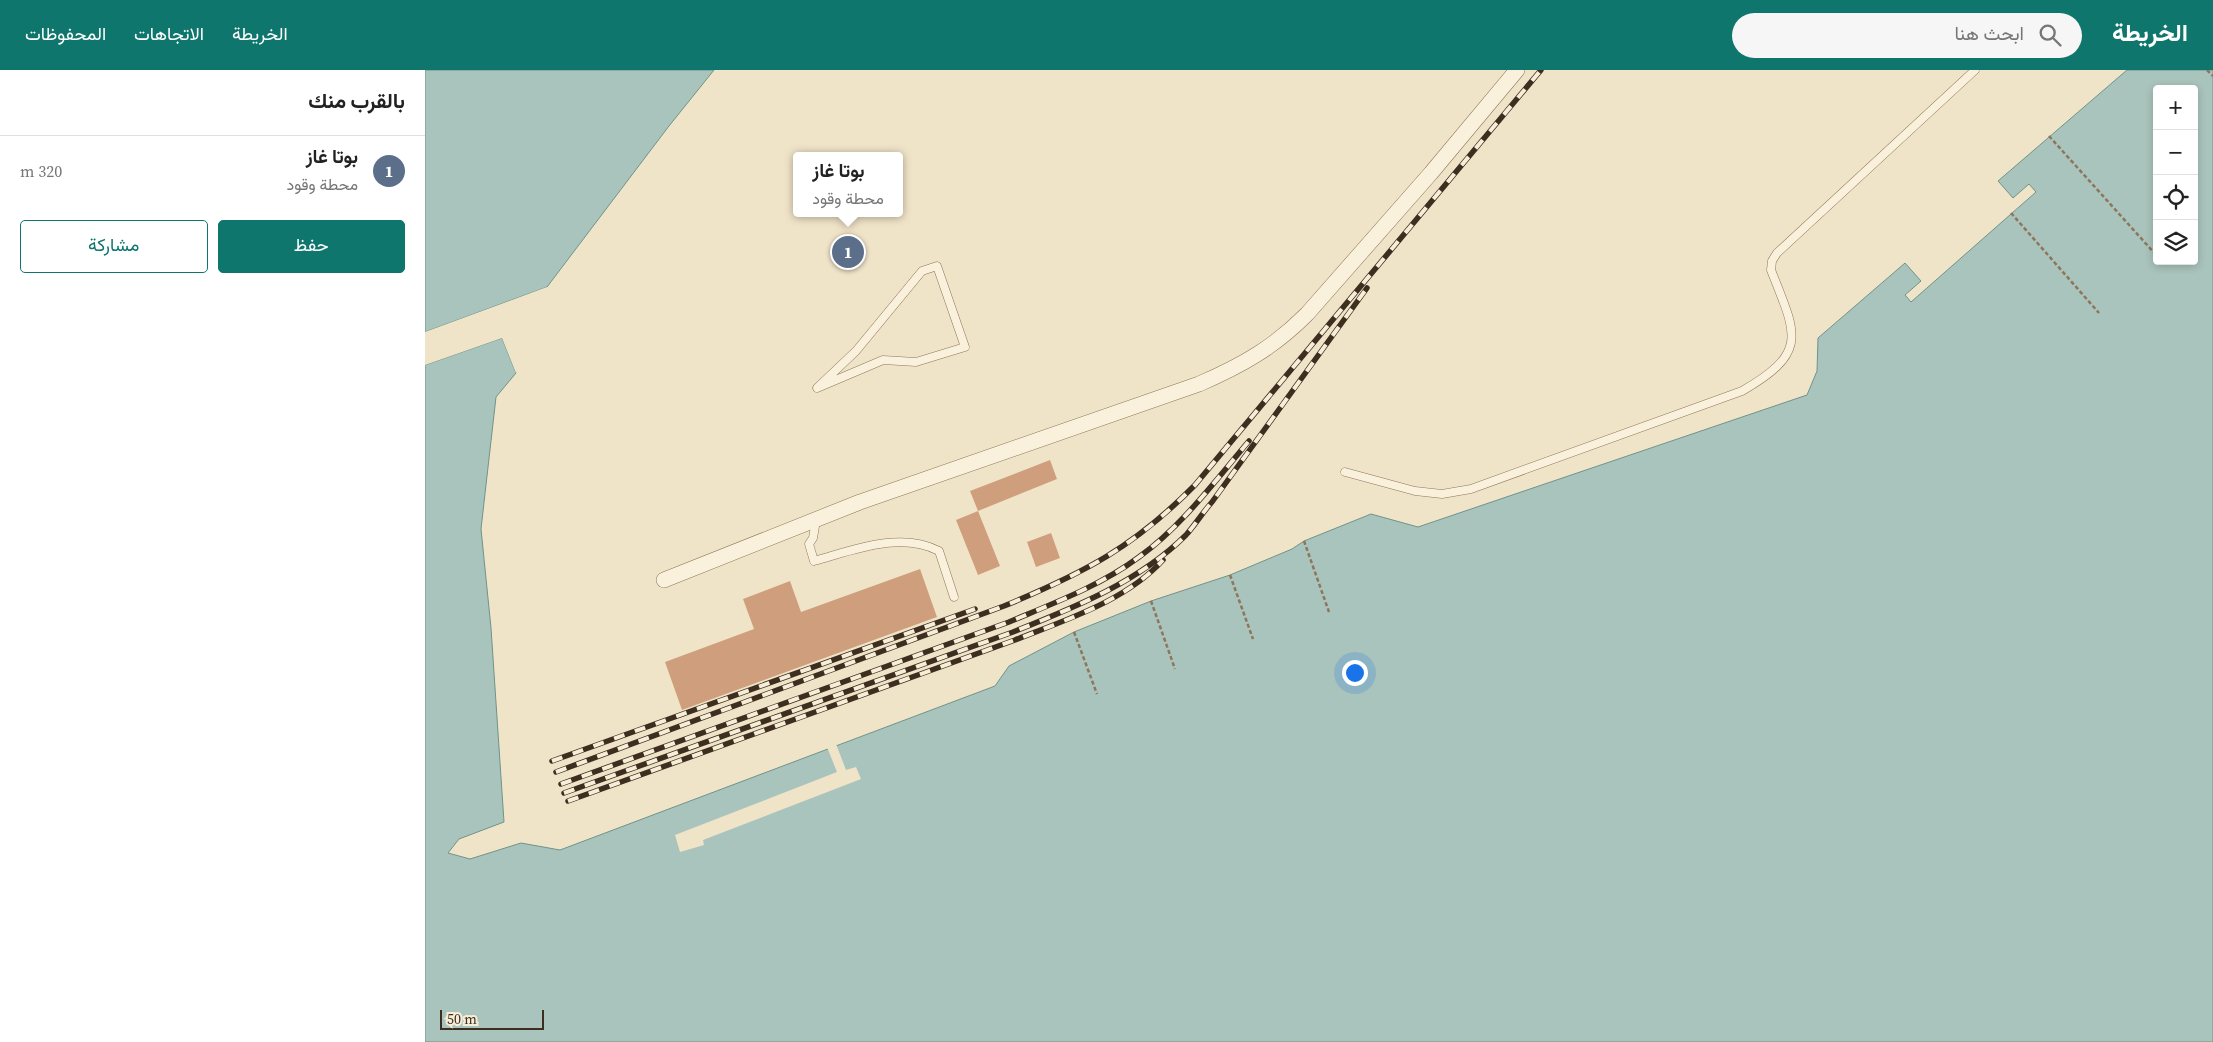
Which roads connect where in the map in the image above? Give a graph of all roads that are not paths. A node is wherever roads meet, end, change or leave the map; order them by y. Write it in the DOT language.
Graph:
graph roads {
  1 [pos="1517,70"];
  2 [pos="1975,70"];
  3 [pos="817,388"];
  4 [pos="1345,472"];
  5 [pos="816,520"];
  6 [pos="664,580"];
  7 [pos="954,597"];
  1 -- 5 [label="street"];
  2 -- 4 [label="lane"];
  3 -- 3 [label="lane"];
  5 -- 6 [label="street"];
  5 -- 7 [label="lane"];
}
